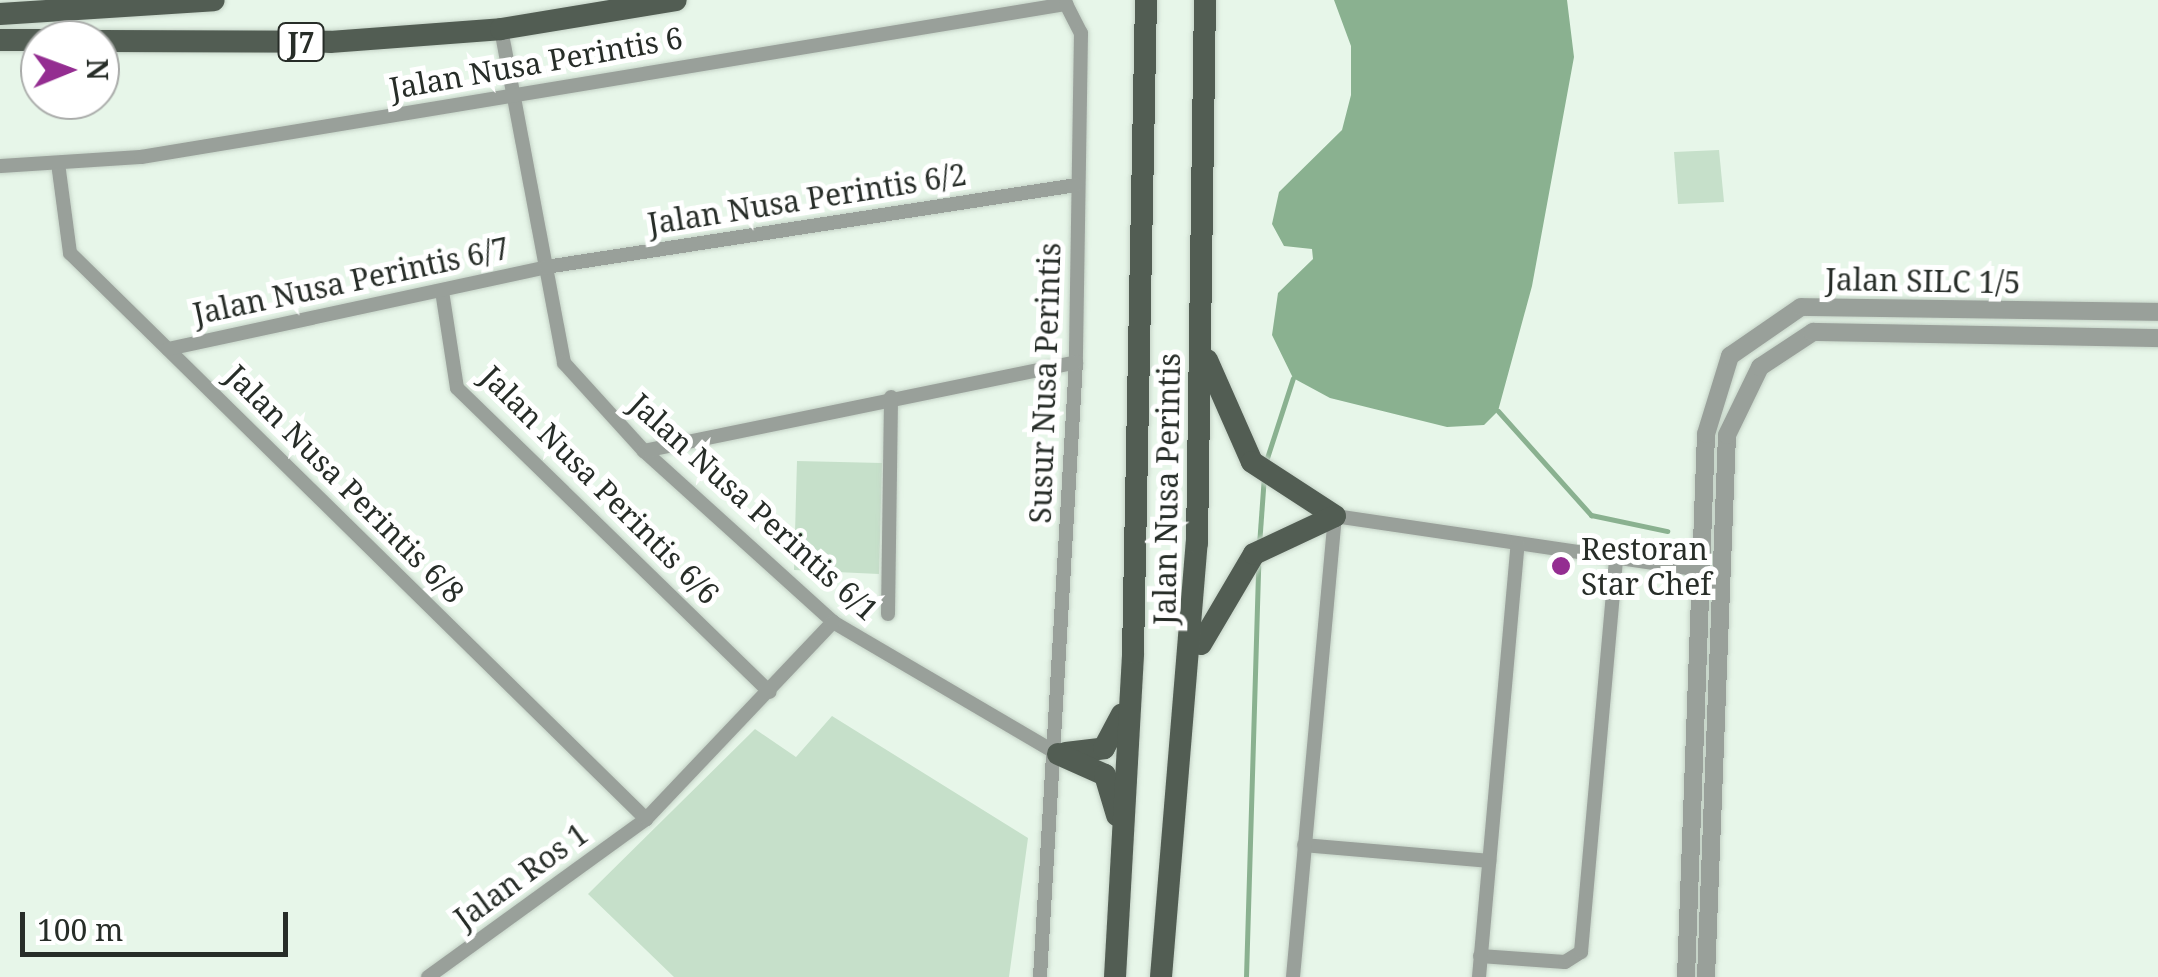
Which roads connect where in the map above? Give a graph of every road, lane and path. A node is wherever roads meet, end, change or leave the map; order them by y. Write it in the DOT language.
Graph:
graph roads {
  1 [pos="214,0"];
  2 [pos="676,0"];
  3 [pos="1143,0"];
  4 [pos="1205,0"];
  5 [pos="0,14"];
  6 [pos="1076,14"];
  7 [pos="501,28"];
  8 [pos="120,41"];
  9 [pos="511,96"];
  10 [pos="58,163"];
  11 [pos="0,166"];
  12 [pos="1076,185"];
  13 [pos="546,267"];
  14 [pos="442,291"];
  15 [pos="2158,312"];
  16 [pos="1200,338"];
  17 [pos="2158,338"];
  18 [pos="168,349"];
  19 [pos="1076,362"];
  20 [pos="892,396"];
  21 [pos="644,451"];
  22 [pos="1335,516"];
  23 [pos="1518,544"];
  24 [pos="1616,556"];
  25 [pos="1700,570"];
  26 [pos="888,614"];
  27 [pos="833,622"];
  28 [pos="1133,653"];
  29 [pos="1191,683"];
  30 [pos="770,692"];
  31 [pos="1058,754"];
  32 [pos="646,819"];
  33 [pos="1304,845"];
  34 [pos="1489,861"];
  35 [pos="1124,878"];
  36 [pos="1480,956"];
  37 [pos="428,977"];
  38 [pos="1040,977"];
  39 [pos="1114,977"];
  40 [pos="1164,977"];
  41 [pos="1293,977"];
  42 [pos="1478,977"];
  43 [pos="1686,977"];
  44 [pos="1706,977"];
  1 -- 5 [label="main road"];
  2 -- 7 [label="main road, J7"];
  3 -- 28 [label="main road, Jalan Nusa Perintis"];
  4 -- 16 [label="main road, Jalan Nusa Perintis"];
  6 -- 9 [label="street, Jalan Nusa Perintis 6"];
  6 -- 12 [label="street, Susur Nusa Perintis"];
  7 -- 8 [label="main road, J7"];
  7 -- 9 [label="street, Jalan Nusa Perintis 6/1"];
  9 -- 10 [label="street, Jalan Nusa Perintis 6"];
  9 -- 13 [label="street, Jalan Nusa Perintis 6/1"];
  10 -- 11 [label="street, Jalan Nusa Perintis 6"];
  10 -- 18 [label="street, Jalan Nusa Perintis 6/8"];
  12 -- 13 [label="street, Jalan Nusa Perintis 6/2"];
  12 -- 19 [label="street, Susur Nusa Perintis"];
  13 -- 14 [label="street, Jalan Nusa Perintis 6/7"];
  13 -- 21 [label="street, Jalan Nusa Perintis 6/1"];
  14 -- 18 [label="street, Jalan Nusa Perintis 6/7"];
  14 -- 30 [label="street, Jalan Nusa Perintis 6/6"];
  15 -- 25 [label="street, Jalan SILC 1/5"];
  16 -- 22 [label="main road"];
  16 -- 29 [label="main road, Jalan Nusa Perintis"];
  17 -- 44 [label="street, Jalan SILC 1/5"];
  18 -- 32 [label="street, Jalan Nusa Perintis 6/8"];
  19 -- 20 [label="street"];
  19 -- 31 [label="street, Susur Nusa Perintis"];
  20 -- 21 [label="street"];
  20 -- 26 [label="street"];
  21 -- 27 [label="street, Jalan Nusa Perintis 6/1"];
  22 -- 23 [label="street"];
  22 -- 29 [label="main road"];
  22 -- 33 [label="street"];
  23 -- 24 [label="street"];
  23 -- 34 [label="street"];
  24 -- 25 [label="street"];
  24 -- 36 [label="street"];
  25 -- 43 [label="street, Jalan SILC 1/5"];
  27 -- 30 [label="street, Jalan Ros 1"];
  27 -- 31 [label="street, Jalan Nusa Perintis 6/1"];
  28 -- 31 [label="main road"];
  28 -- 35 [label="main road, Jalan Nusa Perintis"];
  29 -- 40 [label="main road, Jalan Nusa Perintis"];
  30 -- 32 [label="street, Jalan Ros 1"];
  31 -- 35 [label="main road"];
  31 -- 38 [label="street, Susur Nusa Perintis"];
  32 -- 37 [label="street, Jalan Ros 1"];
  33 -- 34 [label="street"];
  33 -- 41 [label="street"];
  34 -- 36 [label="street"];
  35 -- 39 [label="main road, Jalan Nusa Perintis"];
  36 -- 42 [label="street"];
}
